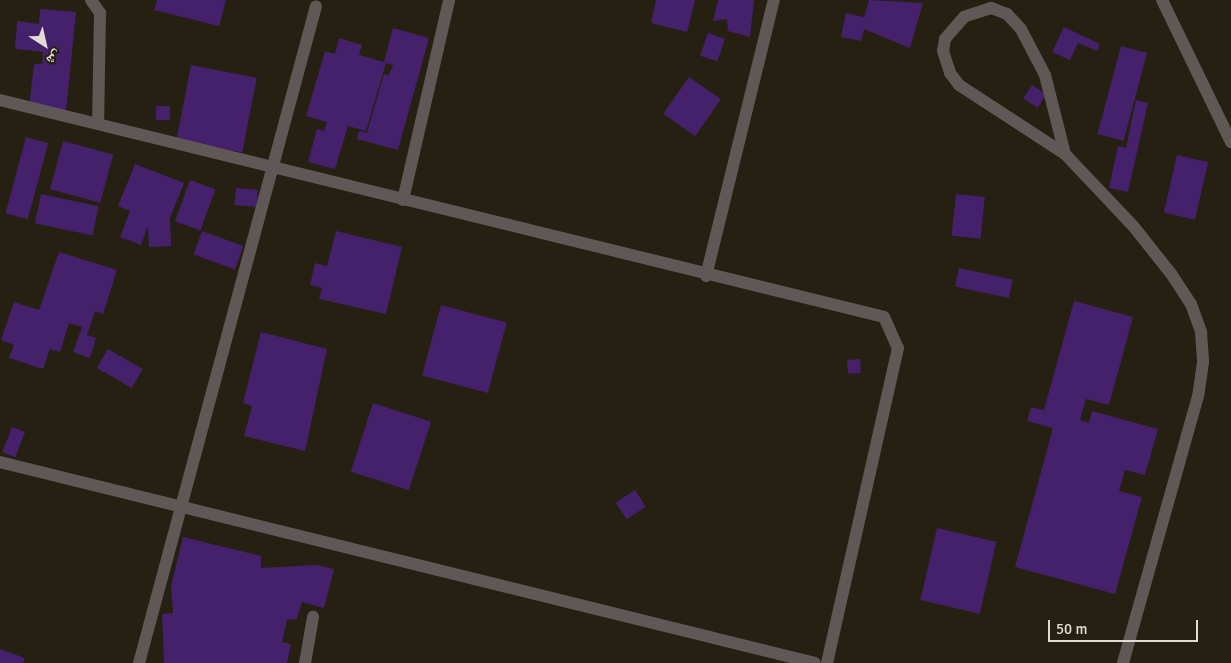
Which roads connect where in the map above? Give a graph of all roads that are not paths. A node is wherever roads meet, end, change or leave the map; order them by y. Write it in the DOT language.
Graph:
graph roads {
  1 [pos="91,0"];
  2 [pos="449,0"];
  3 [pos="774,0"];
  4 [pos="1162,0"];
  5 [pos="316,6"];
  6 [pos="0,100"];
  7 [pos="98,123"];
  8 [pos="1231,142"];
  9 [pos="1065,154"];
  10 [pos="274,170"];
  11 [pos="403,200"];
  12 [pos="706,276"];
  13 [pos="0,462"];
  14 [pos="180,509"];
  15 [pos="313,617"];
  16 [pos="139,663"];
  17 [pos="305,663"];
  18 [pos="815,663"];
  19 [pos="827,663"];
  20 [pos="1123,663"];
  1 -- 7 [label="street"];
  2 -- 11 [label="street"];
  3 -- 12 [label="street"];
  4 -- 8 [label="street"];
  5 -- 10 [label="street"];
  6 -- 7 [label="street"];
  7 -- 10 [label="street"];
  9 -- 9 [label="street"];
  9 -- 20 [label="street"];
  10 -- 11 [label="street"];
  10 -- 14 [label="street"];
  11 -- 12 [label="street"];
  12 -- 19 [label="street"];
  13 -- 14 [label="street"];
  14 -- 16 [label="street"];
  14 -- 18 [label="street"];
  15 -- 17 [label="street"];
}
